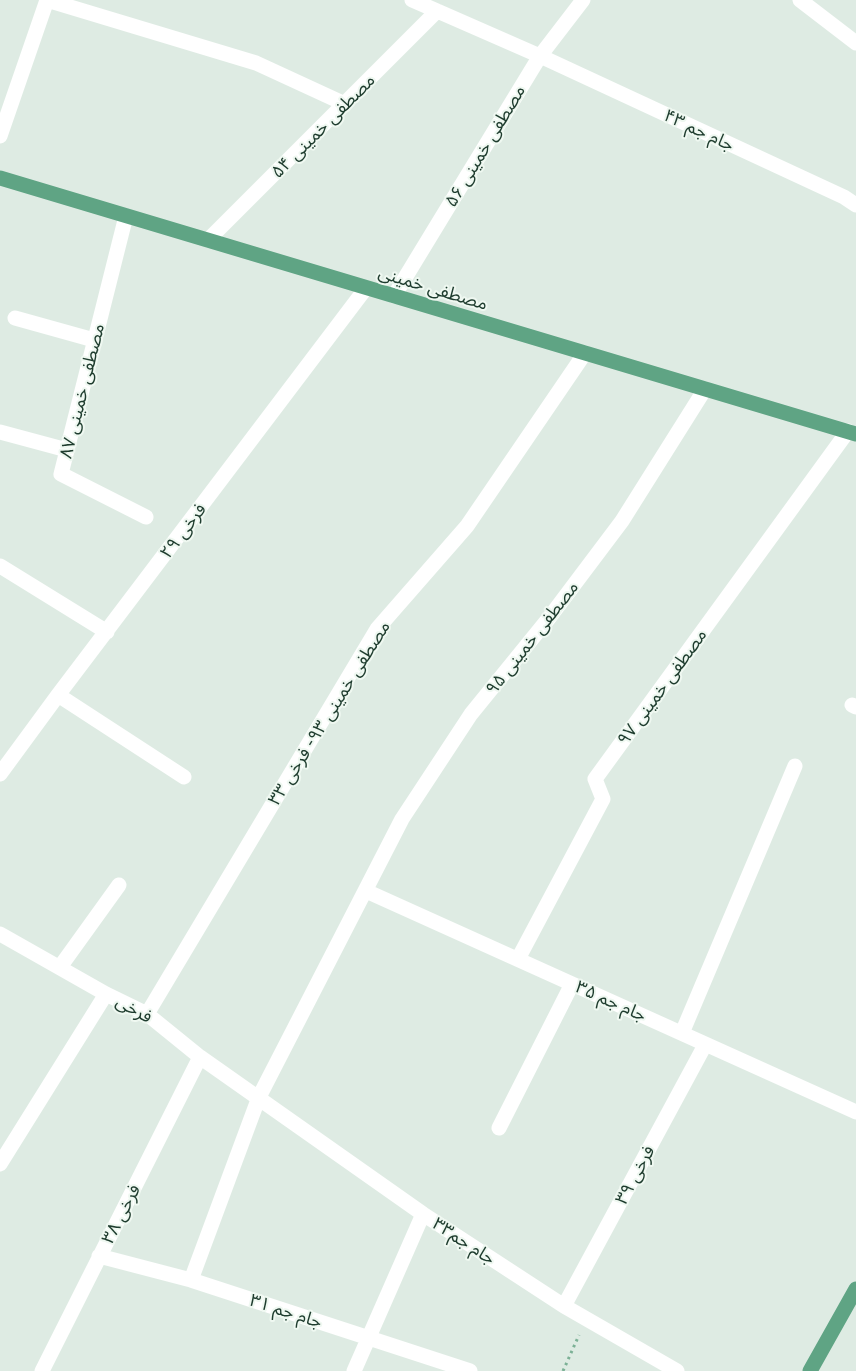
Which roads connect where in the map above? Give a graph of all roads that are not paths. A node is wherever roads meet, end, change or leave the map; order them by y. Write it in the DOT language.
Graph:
graph roads {
  1 [pos="47,0"];
  2 [pos="412,0"];
  3 [pos="583,0"];
  4 [pos="800,0"];
  5 [pos="437,11"];
  6 [pos="856,42"];
  7 [pos="540,56"];
  8 [pos="345,104"];
  9 [pos="0,136"];
  10 [pos="0,178"];
  11 [pos="856,205"];
  12 [pos="126,216"];
  13 [pos="208,240"];
  14 [pos="366,288"];
  15 [pos="394,296"];
  16 [pos="14,318"];
  17 [pos="94,340"];
  18 [pos="585,353"];
  19 [pos="706,389"];
  20 [pos="0,432"];
  21 [pos="852,433"];
  22 [pos="67,450"];
  23 [pos="146,517"];
  24 [pos="0,566"];
  25 [pos="107,632"];
  26 [pos="58,694"];
  27 [pos="795,766"];
  28 [pos="0,774"];
  29 [pos="184,776"];
  30 [pos="119,885"];
  31 [pos="366,891"];
  32 [pos="0,934"];
  33 [pos="518,959"];
  34 [pos="60,967"];
  35 [pos="572,984"];
  36 [pos="106,994"];
  37 [pos="147,1014"];
  38 [pos="682,1033"];
  39 [pos="705,1045"];
  40 [pos="200,1058"];
  41 [pos="259,1097"];
  42 [pos="856,1112"];
  43 [pos="498,1128"];
  44 [pos="0,1164"];
  45 [pos="423,1214"];
  46 [pos="99,1256"];
  47 [pos="192,1280"];
  48 [pos="856,1289"];
  49 [pos="564,1306"];
  50 [pos="368,1338"];
  51 [pos="42,1371"];
  52 [pos="354,1371"];
  53 [pos="470,1371"];
  54 [pos="677,1371"];
  55 [pos="810,1371"];
  1 -- 8 [label="street"];
  1 -- 9 [label="street"];
  2 -- 5 [label="street, جام جم ۴۳"];
  3 -- 7 [label="street, مصطفی خمینی ۵۶"];
  4 -- 6 [label="street"];
  5 -- 7 [label="street, جام جم ۴۳"];
  5 -- 8 [label="street, مصطفی خمینی ۵۴"];
  7 -- 11 [label="street, جام جم ۴۳"];
  7 -- 15 [label="street, مصطفی خمینی ۵۶"];
  8 -- 13 [label="street, مصطفی خمینی ۵۴"];
  10 -- 12 [label="main road, مصطفی خمینی"];
  12 -- 13 [label="main road, مصطفی خمینی"];
  12 -- 17 [label="street, مصطفی خمینی ۸۷"];
  13 -- 14 [label="main road, مصطفی خمینی"];
  14 -- 15 [label="main road, مصطفی خمینی"];
  14 -- 25 [label="street, فرخی ۲۹"];
  15 -- 18 [label="main road, مصطفی خمینی"];
  16 -- 17 [label="street"];
  17 -- 22 [label="street, مصطفی خمینی ۸۷"];
  18 -- 19 [label="main road, مصطفی خمینی"];
  18 -- 37 [label="street, مصطفی خمینی ۹۳- فرخی ۳۳"];
  19 -- 21 [label="main road, مصطفی خمینی"];
  19 -- 31 [label="street, مصطفی خمینی ۹۵"];
  20 -- 22 [label="street"];
  21 -- 33 [label="street, مصطفی خمینی ۹۷"];
  22 -- 23 [label="street, مصطفی خمینی ۸۷"];
  24 -- 25 [label="street"];
  25 -- 26 [label="street, فرخی ۲۹"];
  26 -- 28 [label="street, فرخی ۲۹"];
  26 -- 29 [label="street"];
  27 -- 38 [label="street"];
  30 -- 34 [label="street"];
  31 -- 33 [label="street, جام جم ۳۵"];
  31 -- 41 [label="street, مصطفی خمینی ۹۵"];
  32 -- 34 [label="street, فرخی"];
  33 -- 35 [label="street, جام جم ۳۵"];
  34 -- 36 [label="street, فرخی"];
  35 -- 38 [label="street, جام جم ۳۵"];
  35 -- 43 [label="street"];
  36 -- 37 [label="street, فرخی"];
  36 -- 44 [label="street"];
  37 -- 40 [label="street, فرخی"];
  38 -- 39 [label="street, جام جم ۳۵"];
  39 -- 42 [label="street, جام جم ۳۵"];
  39 -- 49 [label="street, فرخی ۳۹"];
  40 -- 41 [label="street, فرخی"];
  40 -- 46 [label="street, فرخی ۳۸"];
  41 -- 45 [label="street, جام جم۳۳"];
  41 -- 47 [label="street, مصطفی خمینی ۹۵"];
  45 -- 49 [label="street, جام جم۳۳"];
  45 -- 50 [label="street"];
  46 -- 47 [label="street, جام جم ۳۱"];
  46 -- 51 [label="street, فرخی ۳۸"];
  47 -- 50 [label="street, جام جم ۳۱"];
  48 -- 55 [label="main road"];
  49 -- 54 [label="street, جام جم۳۳"];
  50 -- 52 [label="street"];
  50 -- 53 [label="street, جام جم ۳۱"];
}
